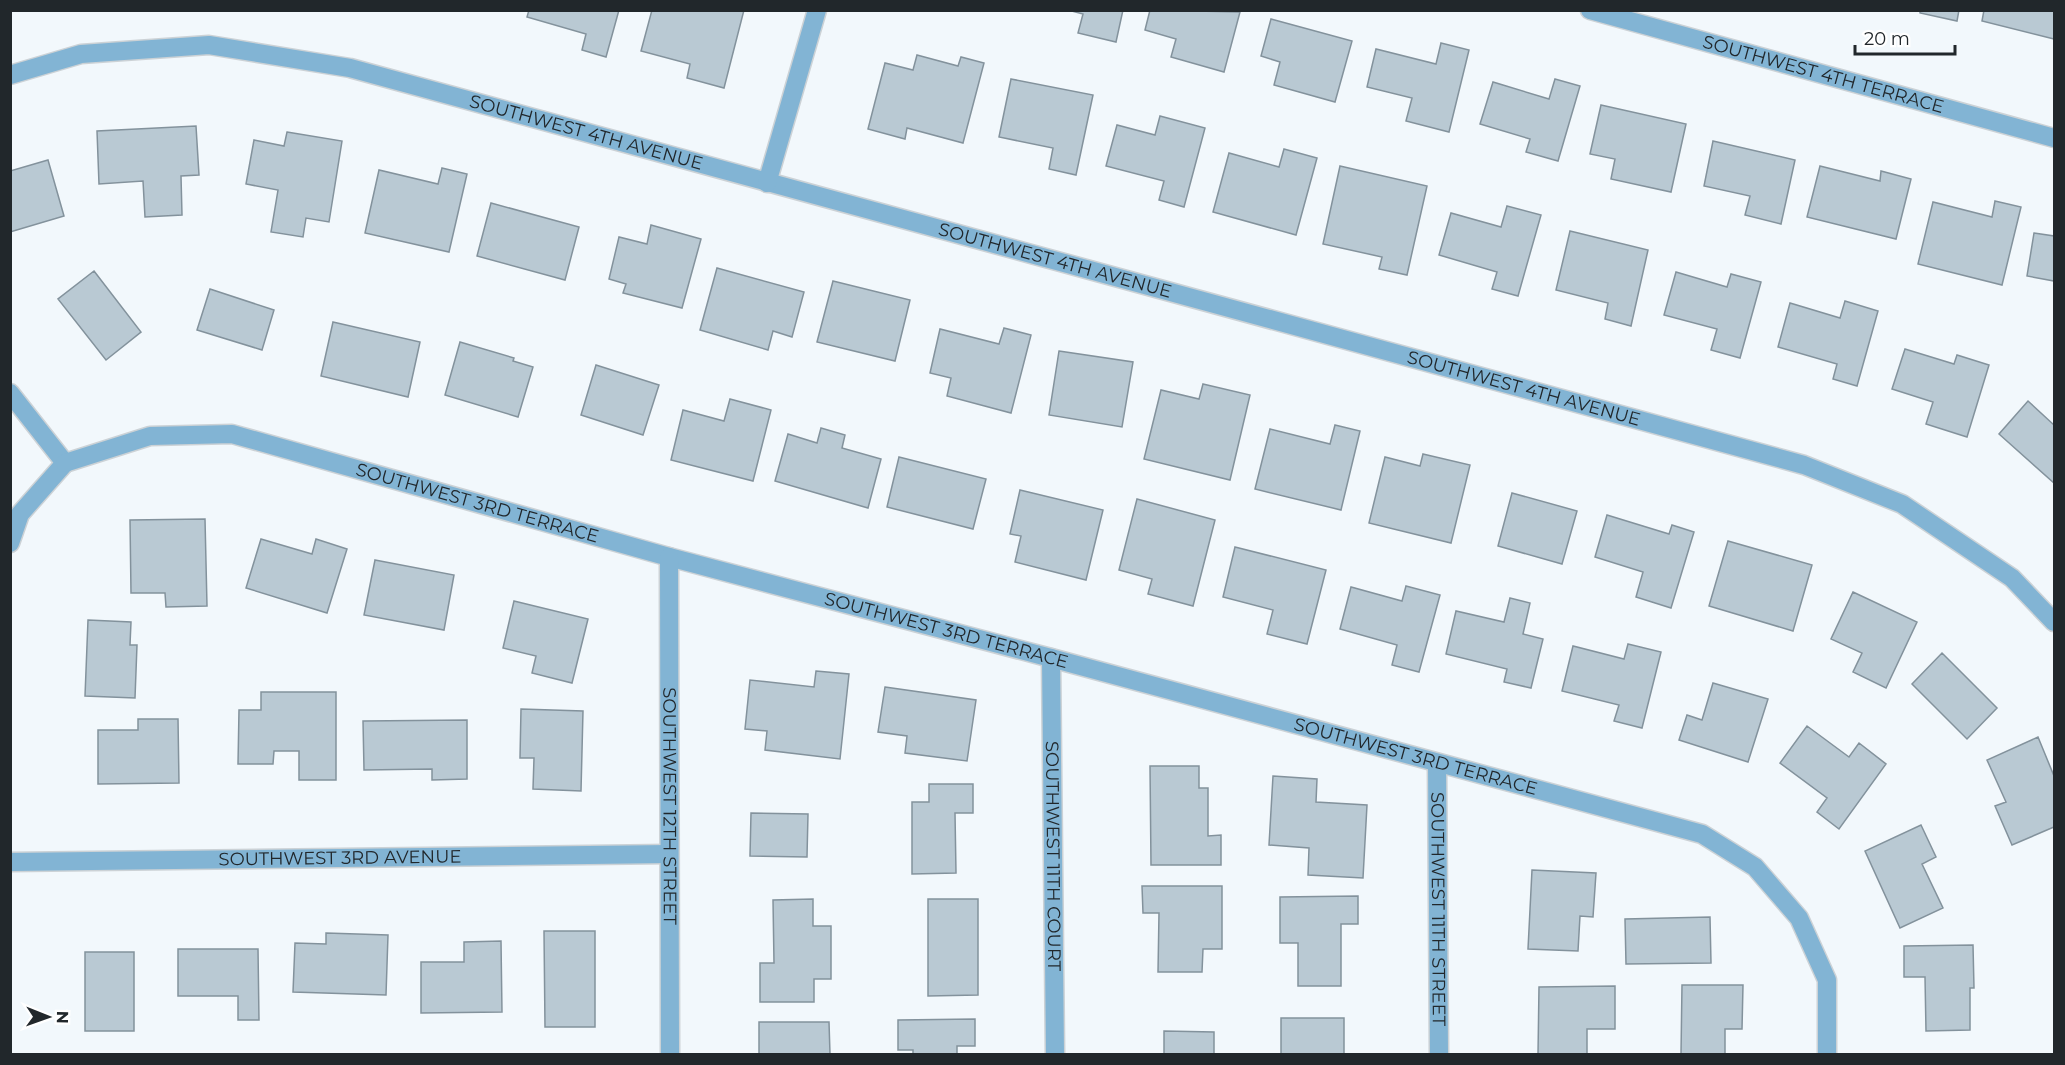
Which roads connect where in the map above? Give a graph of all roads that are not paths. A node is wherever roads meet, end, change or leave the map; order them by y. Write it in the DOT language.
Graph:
graph roads {
  1 [pos="817,10"];
  2 [pos="1590,10"];
  3 [pos="10,75"];
  4 [pos="2055,138"];
  5 [pos="767,183"];
  6 [pos="10,393"];
  7 [pos="65,463"];
  8 [pos="10,543"];
  9 [pos="669,557"];
  10 [pos="2055,621"];
  11 [pos="1051,658"];
  12 [pos="1437,763"];
  13 [pos="669,854"];
  14 [pos="10,862"];
  15 [pos="670,1054"];
  16 [pos="1055,1054"];
  17 [pos="1439,1054"];
  18 [pos="1827,1054"];
  1 -- 5 [label="street"];
  2 -- 4 [label="street, SOUTHWEST 4TH TERRACE"];
  3 -- 5 [label="street, SOUTHWEST 4TH AVENUE"];
  5 -- 10 [label="street, SOUTHWEST 4TH AVENUE"];
  6 -- 7 [label="street"];
  7 -- 8 [label="street"];
  7 -- 9 [label="street, SOUTHWEST 3RD TERRACE"];
  9 -- 11 [label="street, SOUTHWEST 3RD TERRACE"];
  9 -- 13 [label="street, SOUTHWEST 12TH STREET"];
  11 -- 12 [label="street, SOUTHWEST 3RD TERRACE"];
  11 -- 16 [label="street, SOUTHWEST 11TH COURT"];
  12 -- 17 [label="street, SOUTHWEST 11TH STREET"];
  12 -- 18 [label="street, SOUTHWEST 3RD TERRACE"];
  13 -- 14 [label="street, SOUTHWEST 3RD AVENUE"];
  13 -- 15 [label="street, SOUTHWEST 12TH STREET"];
}
